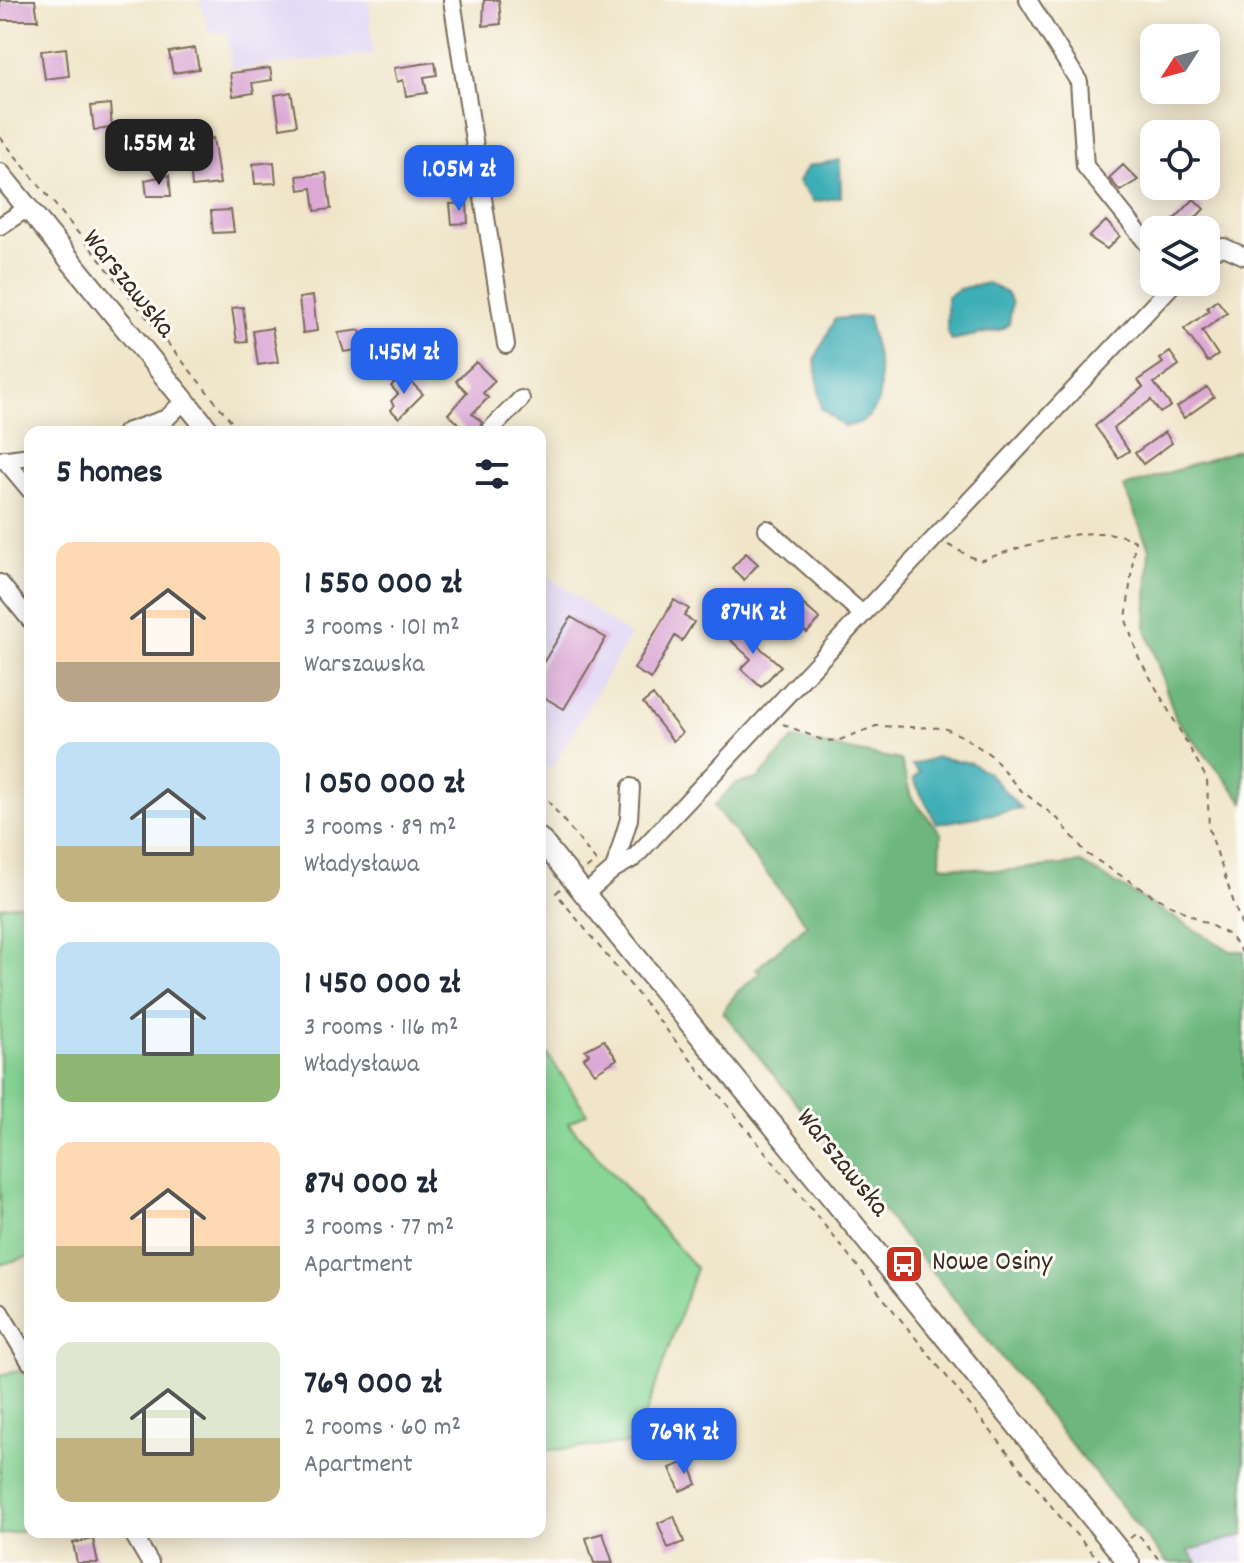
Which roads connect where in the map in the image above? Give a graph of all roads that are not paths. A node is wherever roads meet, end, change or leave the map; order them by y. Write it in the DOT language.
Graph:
graph roads {
  1 [pos="452,0"];
  2 [pos="1028,0"];
  3 [pos="0,174"];
  4 [pos="28,208"];
  5 [pos="0,226"];
  6 [pos="1140,235"];
  7 [pos="1220,248"];
  8 [pos="1244,256"];
  9 [pos="1162,296"];
  10 [pos="506,345"];
  11 [pos="521,399"];
  12 [pos="184,401"];
  13 [pos="146,426"];
  14 [pos="205,426"];
  15 [pos="494,426"];
  16 [pos="24,457"];
  17 [pos="2,460"];
  18 [pos="24,484"];
  19 [pos="767,529"];
  20 [pos="0,583"];
  21 [pos="24,613"];
  22 [pos="862,614"];
  23 [pos="631,787"];
  24 [pos="546,846"];
  25 [pos="614,869"];
  26 [pos="585,894"];
  27 [pos="0,1312"];
  28 [pos="24,1352"];
  29 [pos="135,1538"];
  30 [pos="150,1563"];
  31 [pos="1129,1563"];
  1 -- 10 [label="street"];
  2 -- 6 [label="street"];
  3 -- 4 [label="main road, Warszawska"];
  4 -- 5 [label="street"];
  4 -- 12 [label="main road, Warszawska"];
  7 -- 8 [label="street"];
  9 -- 22 [label="street"];
  11 -- 15 [label="street"];
  12 -- 13 [label="street"];
  12 -- 14 [label="main road, Warszawska"];
  16 -- 17 [label="street"];
  17 -- 18 [label="street"];
  19 -- 22 [label="street"];
  20 -- 21 [label="street"];
  22 -- 25 [label="street"];
  23 -- 25 [label="street"];
  24 -- 26 [label="main road, Warszawska"];
  25 -- 26 [label="street"];
  26 -- 31 [label="main road, Warszawska"];
  27 -- 28 [label="street"];
  29 -- 30 [label="street"];
}
